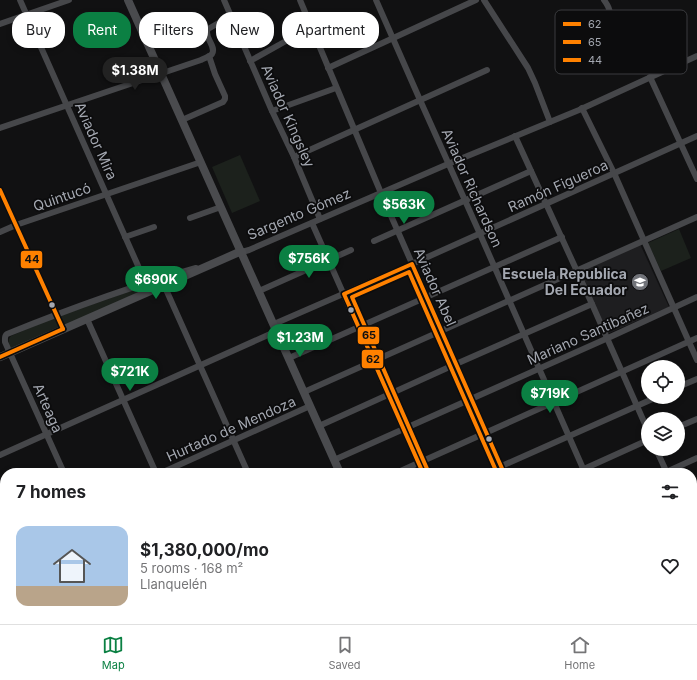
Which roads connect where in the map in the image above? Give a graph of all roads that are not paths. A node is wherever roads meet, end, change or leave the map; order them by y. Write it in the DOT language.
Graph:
graph roads {
  1 [pos="20,0"];
  2 [pos="69,0"];
  3 [pos="128,0"];
  4 [pos="224,0"];
  5 [pos="300,0"];
  6 [pos="376,0"];
  7 [pos="476,0"];
  8 [pos="484,0"];
  9 [pos="604,0"];
  10 [pos="609,10"];
  11 [pos="25,12"];
  12 [pos="32,12"];
  13 [pos="229,12"];
  14 [pos="305,12"];
  15 [pos="12,19"];
  16 [pos="0,24"];
  17 [pos="216,24"];
  18 [pos="393,39"];
  19 [pos="282,43"];
  20 [pos="41,48"];
  21 [pos="245,48"];
  22 [pos="320,48"];
  23 [pos="209,56"];
  24 [pos="697,56"];
  25 [pos="687,60"];
  26 [pos="250,61"];
  27 [pos="328,68"];
  28 [pos="487,70"];
  29 [pos="161,73"];
  30 [pos="657,74"];
  31 [pos="650,77"];
  32 [pos="336,88"];
  33 [pos="420,100"];
  34 [pos="66,105"];
  35 [pos="582,108"];
  36 [pos="272,111"];
  37 [pos="182,120"];
  38 [pos="550,122"];
  39 [pos="0,128"];
  40 [pos="354,130"];
  41 [pos="515,136"];
  42 [pos="697,136"];
  43 [pos="681,143"];
  44 [pos="294,157"];
  45 [pos="201,162"];
  46 [pos="448,164"];
  47 [pos="531,170"];
  48 [pos="614,173"];
  49 [pos="697,179"];
  50 [pos="0,190"];
  51 [pos="381,193"];
  52 [pos="106,194"];
  53 [pos="464,200"];
  54 [pos="547,204"];
  55 [pos="221,207"];
  56 [pos="697,217"];
  57 [pos="190,218"];
  58 [pos="320,219"];
  59 [pos="312,222"];
  60 [pos="16,225"];
  61 [pos="154,226"];
  62 [pos="397,230"];
  63 [pos="0,232"];
  64 [pos="480,234"];
  65 [pos="125,237"];
  66 [pos="562,237"];
  67 [pos="644,240"];
  68 [pos="374,241"];
  69 [pos="352,250"];
  70 [pos="242,252"];
  71 [pos="329,261"];
  72 [pos="215,263"];
  73 [pos="412,264"];
  74 [pos="494,267"];
  75 [pos="577,270"];
  76 [pos="145,283"];
  77 [pos="164,285"];
  78 [pos="260,291"];
  79 [pos="149,292"];
  80 [pos="344,294"];
  81 [pos="426,297"];
  82 [pos="697,297"];
  83 [pos="509,300"];
  84 [pos="592,304"];
  85 [pos="674,308"];
  86 [pos="56,314"];
  87 [pos="87,319"];
  88 [pos="359,327"];
  89 [pos="276,328"];
  90 [pos="63,329"];
  91 [pos="441,331"];
  92 [pos="524,334"];
  93 [pos="608,338"];
  94 [pos="697,338"];
  95 [pos="689,342"];
  96 [pos="10,353"];
  97 [pos="0,358"];
  98 [pos="289,358"];
  99 [pos="697,360"];
  100 [pos="374,361"];
  101 [pos="456,364"];
  102 [pos="200,365"];
  103 [pos="539,369"];
  104 [pos="622,372"];
  105 [pos="697,379"];
  106 [pos="685,384"];
  107 [pos="304,392"];
  108 [pos="388,395"];
  109 [pos="471,399"];
  110 [pos="123,400"];
  111 [pos="554,403"];
  112 [pos="641,404"];
  113 [pos="310,406"];
  114 [pos="637,406"];
  115 [pos="641,415"];
  116 [pos="697,419"];
  117 [pos="685,425"];
  118 [pos="319,426"];
  119 [pos="404,429"];
  120 [pos="486,432"];
  121 [pos="46,434"];
  122 [pos="569,436"];
  123 [pos="233,441"];
  124 [pos="641,443"];
  125 [pos="0,454"];
  126 [pos="659,456"];
  127 [pos="697,458"];
  128 [pos="334,460"];
  129 [pos="419,463"];
  130 [pos="501,466"];
  131 [pos="62,468"];
  132 [pos="154,468"];
  133 [pos="172,468"];
  134 [pos="246,468"];
  135 [pos="338,468"];
  136 [pos="408,468"];
  137 [pos="421,468"];
  138 [pos="497,468"];
  139 [pos="583,468"];
  140 [pos="590,468"];
  141 [pos="664,468"];
  142 [pos="676,468"];
  1 -- 11 [label="street, Aviador Mira"];
  2 -- 12 [label="street"];
  3 -- 29 [label="main road"];
  4 -- 13 [label="street, Aviador Kingsley"];
  5 -- 14 [label="street, Aviador Abel"];
  6 -- 18 [label="street, Aviador Richardson"];
  7 -- 18 [label="street"];
  8 -- 38 [label="street"];
  9 -- 10 [label="street"];
  15 -- 16 [label="street"];
  17 -- 23 [label="street"];
  18 -- 27 [label="street"];
  18 -- 33 [label="street, Aviador Richardson"];
  19 -- 26 [label="street"];
  20 -- 34 [label="street, Aviador Mira"];
  21 -- 26 [label="street, Aviador Kingsley"];
  22 -- 27 [label="street, Aviador Abel"];
  23 -- 29 [label="street"];
  23 -- 37 [label="street"];
  24 -- 25 [label="street, Sargento Gómez"];
  26 -- 36 [label="street, Aviador Kingsley"];
  27 -- 32 [label="street, Aviador Abel"];
  28 -- 33 [label="street"];
  29 -- 34 [label="street"];
  29 -- 37 [label="main road"];
  30 -- 31 [label="street, Sargento Gómez"];
  31 -- 35 [label="street, Sargento Gómez"];
  31 -- 43 [label="street"];
  32 -- 36 [label="street"];
  32 -- 40 [label="street, Aviador Abel"];
  33 -- 40 [label="street"];
  33 -- 46 [label="street, Aviador Richardson"];
  34 -- 39 [label="street"];
  34 -- 52 [label="street, Aviador Mira"];
  35 -- 38 [label="street, Sargento Gómez"];
  35 -- 48 [label="street"];
  36 -- 44 [label="street, Aviador Kingsley"];
  37 -- 45 [label="main road"];
  38 -- 41 [label="street, Sargento Gómez"];
  40 -- 44 [label="street"];
  40 -- 51 [label="street, Aviador Abel"];
  41 -- 46 [label="street, Sargento Gómez"];
  41 -- 47 [label="street"];
  42 -- 43 [label="street, Ramón Figueroa"];
  43 -- 48 [label="street, Ramón Figueroa"];
  43 -- 49 [label="street"];
  44 -- 58 [label="street, Aviador Kingsley"];
  45 -- 52 [label="street, Quintucó"];
  45 -- 55 [label="main road"];
  46 -- 51 [label="street, Sargento Gómez"];
  46 -- 53 [label="street, Aviador Richardson"];
  47 -- 53 [label="street"];
  47 -- 54 [label="street"];
  48 -- 54 [label="street, Ramón Figueroa"];
  48 -- 67 [label="street"];
  50 -- 60 [label="street"];
  51 -- 58 [label="street, Sargento Gómez"];
  51 -- 62 [label="street, Aviador Abel"];
  52 -- 60 [label="street, Quintucó"];
  52 -- 65 [label="street, Aviador Mira"];
  53 -- 62 [label="street"];
  53 -- 64 [label="street, Aviador Richardson"];
  54 -- 64 [label="street, Ramón Figueroa"];
  54 -- 66 [label="street"];
  55 -- 57 [label="street"];
  55 -- 70 [label="main road"];
  56 -- 67 [label="street, Hurtado de Mendoza"];
  58 -- 59 [label="street, Sargento Gómez"];
  59 -- 70 [label="street, Sargento Gómez"];
  59 -- 71 [label="street"];
  60 -- 63 [label="street, Quintucó"];
  60 -- 86 [label="street"];
  61 -- 65 [label="street"];
  62 -- 68 [label="street"];
  62 -- 73 [label="street, Aviador Abel"];
  64 -- 73 [label="street, Ramón Figueroa"];
  64 -- 74 [label="street, Aviador Richardson"];
  65 -- 76 [label="street, Aviador Mira"];
  66 -- 74 [label="street"];
  66 -- 75 [label="street"];
  67 -- 75 [label="street, Hurtado de Mendoza"];
  67 -- 85 [label="street"];
  69 -- 71 [label="street"];
  70 -- 72 [label="main road, Sargento Gómez"];
  70 -- 78 [label="main road"];
  71 -- 78 [label="street"];
  71 -- 80 [label="street"];
  72 -- 76 [label="street"];
  72 -- 77 [label="main road, Sargento Gómez"];
  73 -- 80 [label="street, Ramón Figueroa"];
  73 -- 81 [label="street, Aviador Abel"];
  74 -- 81 [label="street"];
  74 -- 83 [label="street, Aviador Richardson"];
  75 -- 83 [label="street, Hurtado de Mendoza"];
  75 -- 84 [label="street"];
  76 -- 79 [label="street, Aviador Mira"];
  76 -- 86 [label="street"];
  77 -- 79 [label="main road, Sargento Gómez"];
  77 -- 102 [label="street"];
  78 -- 89 [label="main road"];
  79 -- 87 [label="main road, Sargento Gómez"];
  80 -- 88 [label="street"];
  80 -- 89 [label="street, Ramón Figueroa"];
  81 -- 88 [label="street"];
  81 -- 91 [label="street, Aviador Abel"];
  82 -- 85 [label="street, Mariano Santibañez"];
  83 -- 91 [label="street, Hurtado de Mendoza"];
  83 -- 92 [label="street, Aviador Richardson"];
  84 -- 92 [label="street"];
  84 -- 93 [label="street"];
  85 -- 93 [label="street, Mariano Santibañez"];
  85 -- 95 [label="street"];
  86 -- 90 [label="street"];
  86 -- 96 [label="street, Arteaga"];
  87 -- 90 [label="main road, Sargento Gómez"];
  87 -- 110 [label="street"];
  88 -- 98 [label="street"];
  88 -- 100 [label="street"];
  89 -- 98 [label="main road"];
  89 -- 102 [label="street, Ramón Figueroa"];
  90 -- 96 [label="main road, Sargento Gómez"];
  91 -- 100 [label="street, Hurtado de Mendoza"];
  91 -- 101 [label="street, Aviador Abel"];
  92 -- 101 [label="street"];
  92 -- 103 [label="street, Aviador Richardson"];
  93 -- 103 [label="street, Mariano Santibañez"];
  93 -- 104 [label="street"];
  94 -- 95 [label="street"];
  95 -- 99 [label="street"];
  95 -- 104 [label="street"];
  96 -- 97 [label="main road, Sargento Gómez"];
  96 -- 121 [label="street, Arteaga"];
  98 -- 107 [label="main road"];
  100 -- 107 [label="street, Hurtado de Mendoza"];
  100 -- 108 [label="street"];
  101 -- 108 [label="street"];
  101 -- 109 [label="street, Aviador Abel"];
  102 -- 110 [label="street, Ramón Figueroa"];
  102 -- 123 [label="street"];
  103 -- 109 [label="street, Mariano Santibañez"];
  103 -- 111 [label="street, Aviador Richardson"];
  104 -- 111 [label="street"];
  104 -- 114 [label="street"];
  105 -- 106 [label="street"];
  107 -- 113 [label="main road"];
  108 -- 118 [label="street"];
  108 -- 119 [label="street"];
  109 -- 119 [label="street, Mariano Santibañez"];
  109 -- 120 [label="street, Aviador Abel"];
  110 -- 121 [label="street, Ramón Figueroa"];
  110 -- 132 [label="street"];
  111 -- 120 [label="street"];
  111 -- 122 [label="street, Aviador Richardson"];
  112 -- 114 [label="street"];
  113 -- 118 [label="main road"];
  113 -- 123 [label="street, Hurtado de Mendoza"];
  114 -- 115 [label="street"];
  114 -- 122 [label="street"];
  116 -- 117 [label="street"];
  118 -- 128 [label="main road"];
  119 -- 128 [label="street, Mariano Santibañez"];
  119 -- 129 [label="street"];
  120 -- 129 [label="street"];
  120 -- 130 [label="street, Aviador Abel"];
  121 -- 125 [label="street, Ramón Figueroa"];
  121 -- 131 [label="street, Arteaga"];
  122 -- 130 [label="street"];
  122 -- 139 [label="street, Aviador Richardson"];
  123 -- 133 [label="street, Hurtado de Mendoza"];
  123 -- 134 [label="street"];
  124 -- 140 [label="street"];
  126 -- 141 [label="street"];
  127 -- 142 [label="street"];
  128 -- 135 [label="main road"];
  129 -- 136 [label="street"];
  129 -- 137 [label="street"];
  130 -- 138 [label="street"];
}
